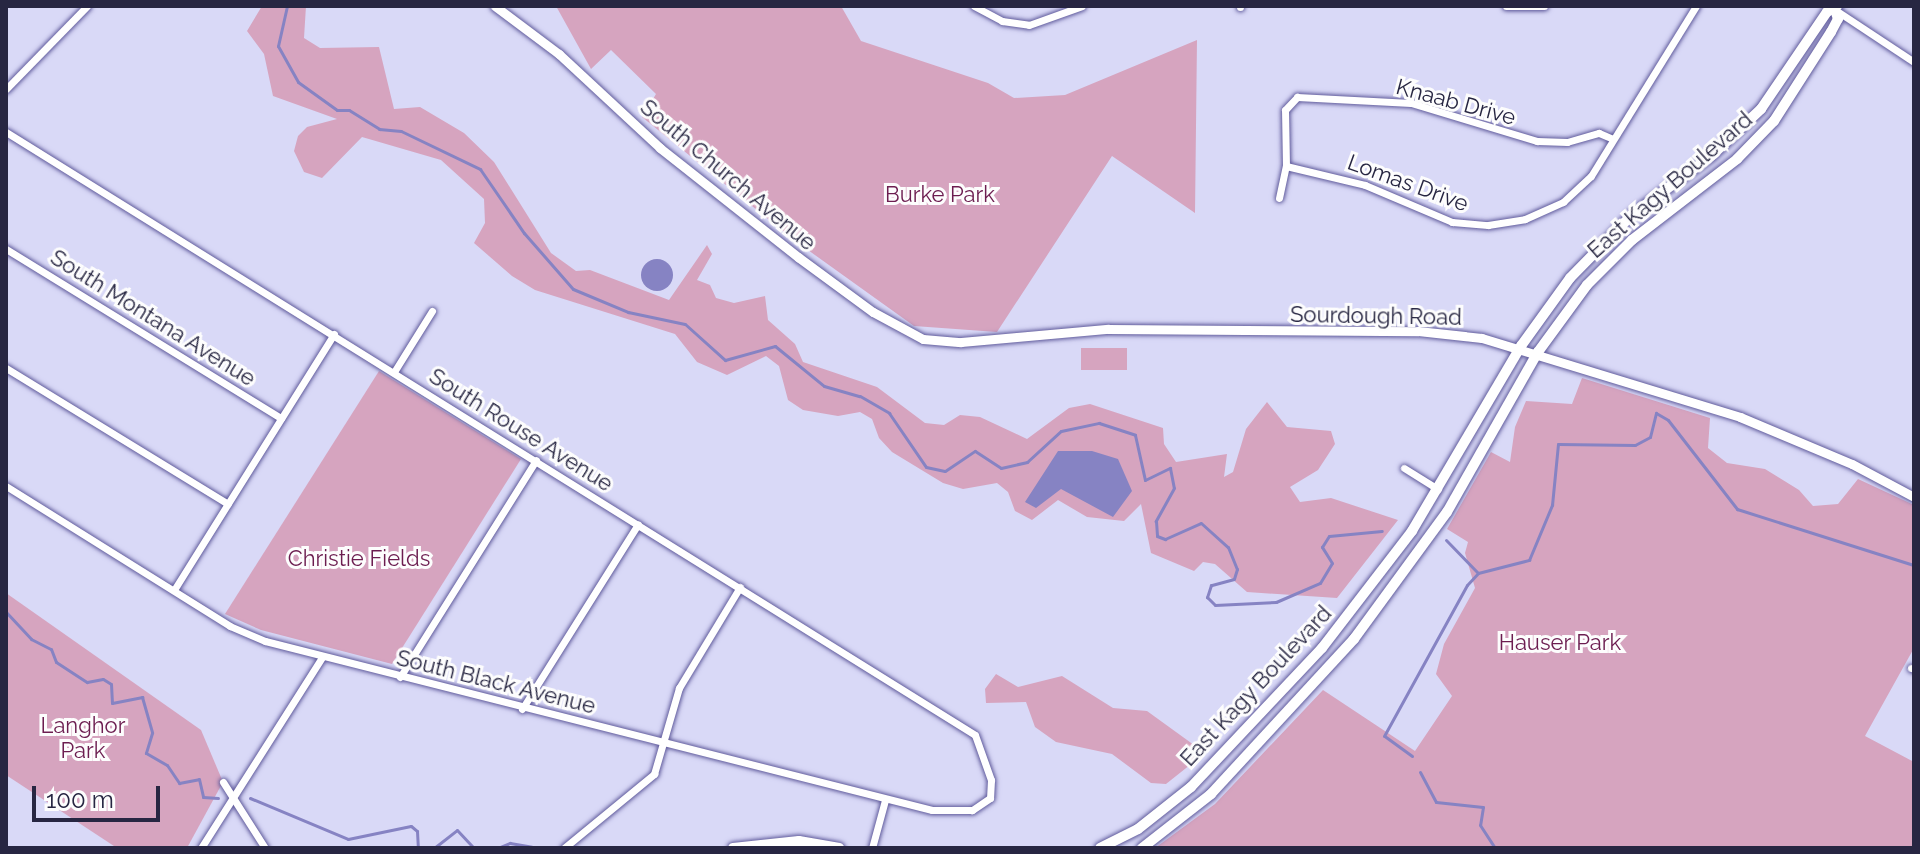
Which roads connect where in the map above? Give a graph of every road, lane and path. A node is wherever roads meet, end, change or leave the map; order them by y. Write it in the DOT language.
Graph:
graph roads {
  1 [pos="87,6"];
  2 [pos="495,6"];
  3 [pos="974,6"];
  4 [pos="1082,6"];
  5 [pos="1506,6"];
  6 [pos="1544,6"];
  7 [pos="1694,7"];
  8 [pos="1834,7"];
  9 [pos="1914,62"];
  10 [pos="6,89"];
  11 [pos="6,132"];
  12 [pos="1613,139"];
  13 [pos="1286,166"];
  14 [pos="1279,198"];
  15 [pos="6,249"];
  16 [pos="432,311"];
  17 [pos="906,332"];
  18 [pos="334,334"];
  19 [pos="1521,346"];
  20 [pos="1538,352"];
  21 [pos="6,368"];
  22 [pos="394,372"];
  23 [pos="281,418"];
  24 [pos="536,460"];
  25 [pos="1404,468"];
  26 [pos="6,486"];
  27 [pos="1438,489"];
  28 [pos="1914,497"];
  29 [pos="228,504"];
  30 [pos="638,524"];
  31 [pos="740,587"];
  32 [pos="174,590"];
  33 [pos="322,657"];
  34 [pos="400,677"];
  35 [pos="522,709"];
  36 [pos="664,743"];
  37 [pos="991,780"];
  38 [pos="223,782"];
  39 [pos="231,800"];
  40 [pos="885,800"];
  41 [pos="201,848"];
  42 [pos="265,848"];
  43 [pos="564,848"];
  44 [pos="733,848"];
  45 [pos="839,848"];
  46 [pos="872,848"];
  47 [pos="1100,848"];
  48 [pos="1142,848"];
  1 -- 10 [label="street"];
  2 -- 17 [label="street, South Church Avenue"];
  3 -- 4 [label="street"];
  5 -- 6 [label="street"];
  7 -- 12 [label="street, Lomas Drive"];
  8 -- 9 [label="street"];
  8 -- 19 [label="main road, East Kagy Boulevard"];
  8 -- 20 [label="main road, East Kagy Boulevard"];
  11 -- 18 [label="street, South Rouse Avenue"];
  12 -- 13 [label="street, Lomas Drive"];
  12 -- 13 [label="street, Knaab Drive"];
  13 -- 14 [label="street"];
  15 -- 23 [label="street, South Montana Avenue"];
  16 -- 22 [label="street"];
  17 -- 19 [label="street, Sourdough Road"];
  18 -- 22 [label="street, South Rouse Avenue"];
  18 -- 23 [label="street"];
  19 -- 20 [label="street, Sourdough Road"];
  19 -- 27 [label="main road, East Kagy Boulevard"];
  20 -- 28 [label="street, Sourdough Road"];
  20 -- 48 [label="main road, East Kagy Boulevard"];
  21 -- 29 [label="street"];
  22 -- 24 [label="street, South Rouse Avenue"];
  23 -- 29 [label="street"];
  24 -- 30 [label="street, South Rouse Avenue"];
  24 -- 34 [label="street"];
  25 -- 27 [label="street"];
  26 -- 32 [label="street, South Black Avenue"];
  27 -- 47 [label="main road, East Kagy Boulevard"];
  29 -- 32 [label="street"];
  30 -- 31 [label="street, South Rouse Avenue"];
  30 -- 35 [label="street"];
  31 -- 36 [label="street"];
  31 -- 37 [label="street, South Rouse Avenue"];
  32 -- 33 [label="street, South Black Avenue"];
  33 -- 34 [label="street, South Black Avenue"];
  33 -- 39 [label="street"];
  34 -- 35 [label="street, South Black Avenue"];
  35 -- 36 [label="street, South Black Avenue"];
  36 -- 40 [label="street, South Black Avenue"];
  36 -- 43 [label="street"];
  37 -- 40 [label="street, South Black Avenue"];
  38 -- 39 [label="street"];
  39 -- 41 [label="street"];
  39 -- 42 [label="street"];
  40 -- 46 [label="street"];
  44 -- 45 [label="main road"];
}
